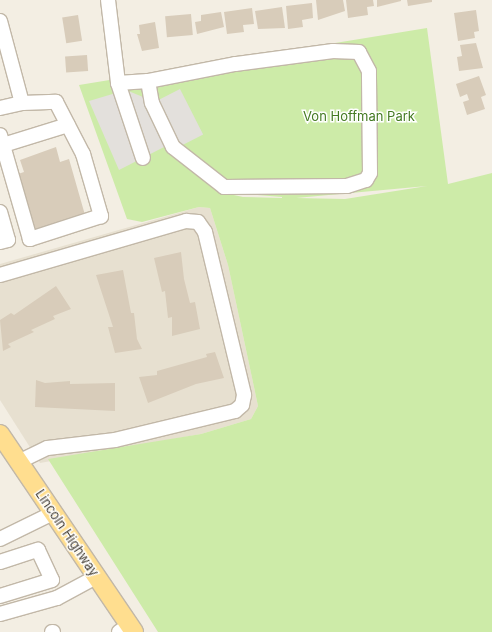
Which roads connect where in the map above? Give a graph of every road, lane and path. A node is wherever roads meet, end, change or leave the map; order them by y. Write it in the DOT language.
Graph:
graph roads {
  1 [pos="108,0"];
  2 [pos="0,21"];
  3 [pos="148,81"];
  4 [pos="118,83"];
  5 [pos="22,103"];
  6 [pos="0,107"];
  7 [pos="68,125"];
  8 [pos="1,142"];
  9 [pos="143,158"];
  10 [pos="0,212"];
  11 [pos="0,242"];
  12 [pos="0,275"];
  13 [pos="0,434"];
  14 [pos="18,462"];
  15 [pos="53,514"];
  16 [pos="0,539"];
  17 [pos="0,562"];
  18 [pos="96,577"];
  19 [pos="0,596"];
  20 [pos="0,614"];
  21 [pos="127,630"];
  1 -- 4 [label="street"];
  2 -- 5 [label="street"];
  3 -- 3 [label="street"];
  3 -- 4 [label="street"];
  4 -- 9 [label="street"];
  5 -- 6 [label="street"];
  5 -- 7 [label="street"];
  7 -- 8 [label="street"];
  7 -- 8 [label="street"];
  10 -- 11 [label="street"];
  12 -- 14 [label="street"];
  13 -- 14 [label="main road, Lincoln Highway"];
  14 -- 15 [label="main road, Lincoln Highway"];
  15 -- 16 [label="street"];
  15 -- 18 [label="main road, Lincoln Highway"];
  17 -- 19 [label="street"];
  18 -- 20 [label="street"];
  18 -- 21 [label="main road, Lincoln Highway"];
}
